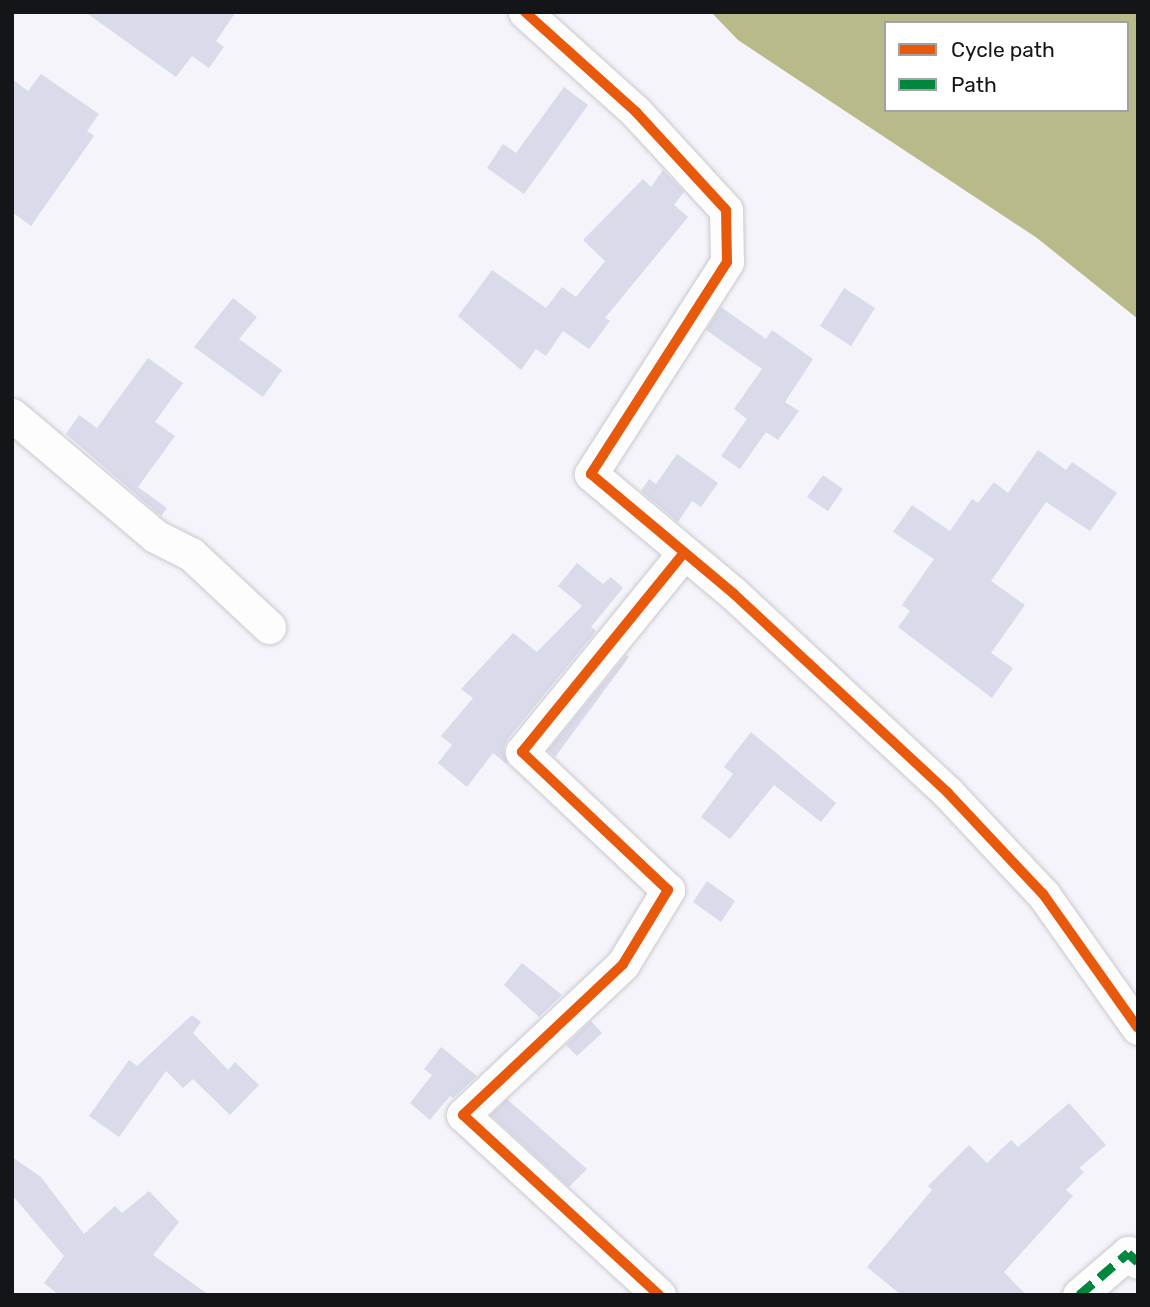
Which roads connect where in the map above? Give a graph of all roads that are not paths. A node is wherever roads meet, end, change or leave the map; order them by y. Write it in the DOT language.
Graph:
graph roads {
  1 [pos="524,12"];
  2 [pos="12,415"];
  3 [pos="684,553"];
  4 [pos="269,627"];
  5 [pos="1138,1028"];
  6 [pos="1138,1262"];
  7 [pos="659,1295"];
  8 [pos="1079,1295"];
  1 -- 3 [label="street"];
  2 -- 4 [label="street"];
  3 -- 5 [label="street"];
  3 -- 7 [label="street"];
  6 -- 8 [label="street"];
}
